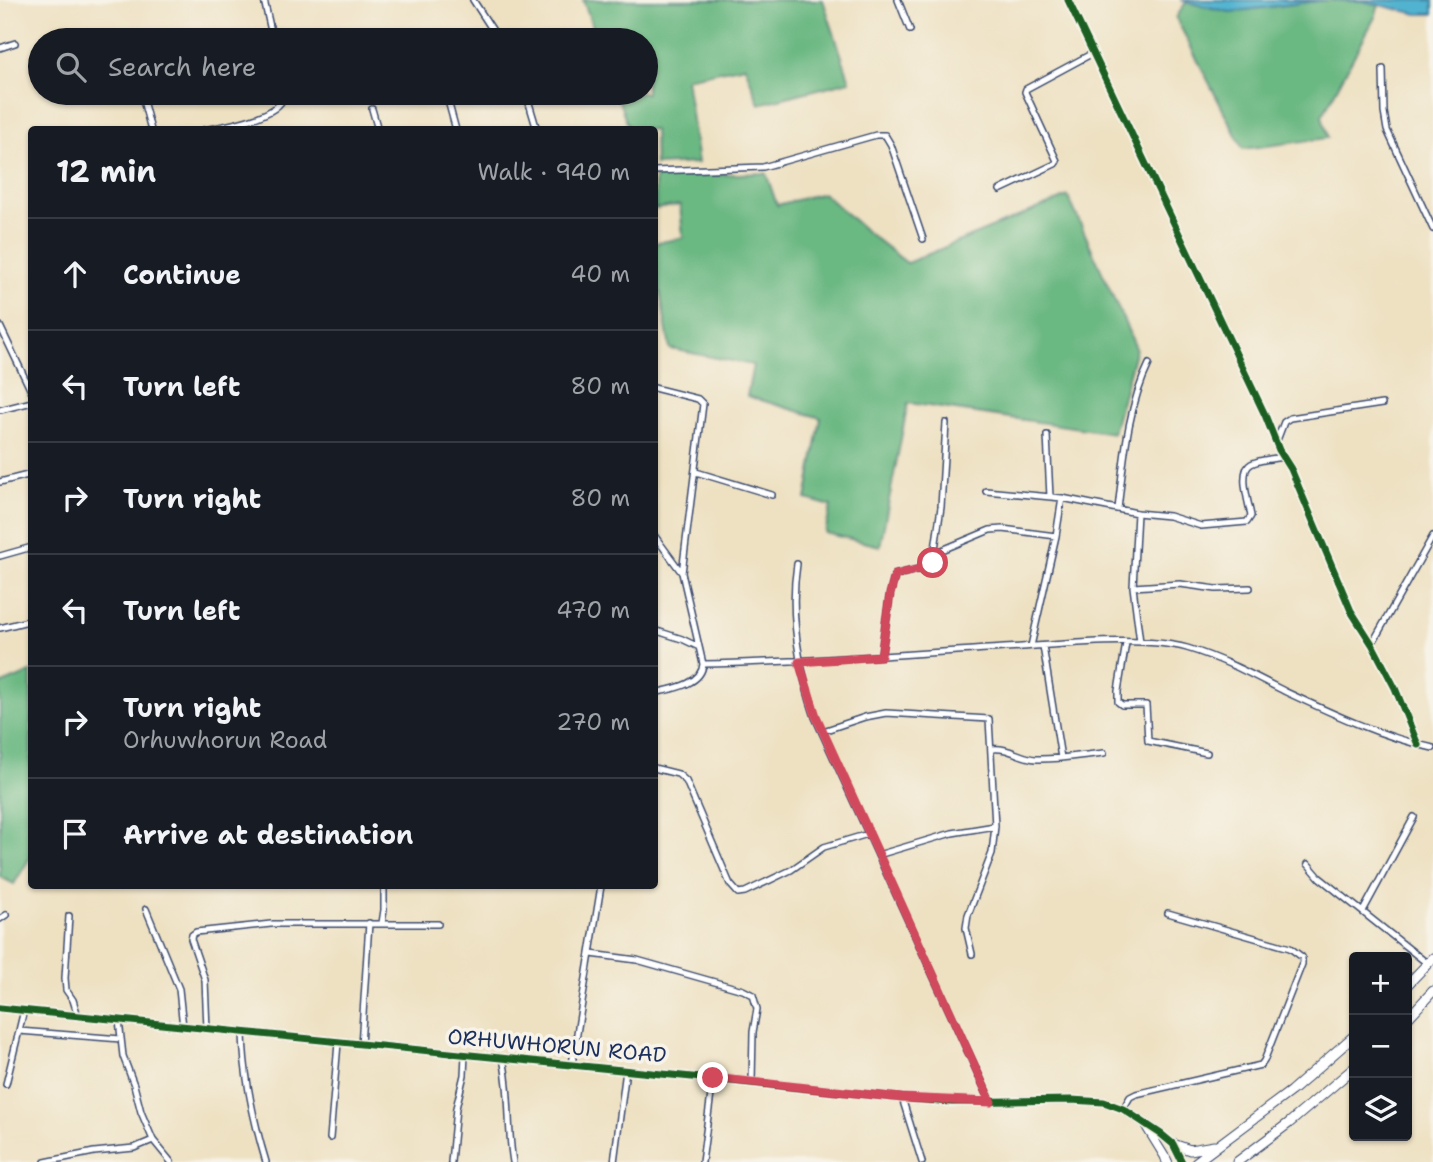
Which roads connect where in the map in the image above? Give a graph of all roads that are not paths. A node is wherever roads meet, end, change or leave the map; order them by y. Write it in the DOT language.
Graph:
graph roads {
  1 [pos="264,0"];
  2 [pos="473,0"];
  3 [pos="898,0"];
  4 [pos="1068,0"];
  5 [pos="270,28"];
  6 [pos="491,28"];
  7 [pos="910,30"];
  8 [pos="15,43"];
  9 [pos="0,48"];
  10 [pos="1093,53"];
  11 [pos="1383,69"];
  12 [pos="144,105"];
  13 [pos="281,105"];
  14 [pos="449,105"];
  15 [pos="530,105"];
  16 [pos="372,109"];
  17 [pos="150,126"];
  18 [pos="222,126"];
  19 [pos="377,126"];
  20 [pos="455,126"];
  21 [pos="536,126"];
  22 [pos="658,171"];
  23 [pos="1000,190"];
  24 [pos="1433,229"];
  25 [pos="923,239"];
  26 [pos="0,326"];
  27 [pos="3,337"];
  28 [pos="1149,364"];
  29 [pos="28,385"];
  30 [pos="658,389"];
  31 [pos="28,403"];
  32 [pos="1382,404"];
  33 [pos="0,410"];
  34 [pos="946,423"];
  35 [pos="1047,435"];
  36 [pos="1276,443"];
  37 [pos="1283,457"];
  38 [pos="696,472"];
  39 [pos="28,475"];
  40 [pos="0,482"];
  41 [pos="986,491"];
  42 [pos="772,495"];
  43 [pos="1050,497"];
  44 [pos="1062,498"];
  45 [pos="1118,509"];
  46 [pos="1137,513"];
  47 [pos="1056,536"];
  48 [pos="1433,536"];
  49 [pos="658,540"];
  50 [pos="28,548"];
  51 [pos="935,553"];
  52 [pos="0,556"];
  53 [pos="797,564"];
  54 [pos="682,573"];
  55 [pos="1133,587"];
  56 [pos="1250,589"];
  57 [pos="28,621"];
  58 [pos="0,628"];
  59 [pos="658,631"];
  60 [pos="1140,642"];
  61 [pos="1126,643"];
  62 [pos="1372,644"];
  63 [pos="1031,646"];
  64 [pos="1043,646"];
  65 [pos="699,647"];
  66 [pos="881,656"];
  67 [pos="799,662"];
  68 [pos="703,664"];
  69 [pos="658,692"];
  70 [pos="823,731"];
  71 [pos="1418,745"];
  72 [pos="1433,748"];
  73 [pos="992,749"];
  74 [pos="1104,753"];
  75 [pos="1207,753"];
  76 [pos="1061,758"];
  77 [pos="658,769"];
  78 [pos="1414,817"];
  79 [pos="995,826"];
  80 [pos="869,834"];
  81 [pos="878,855"];
  82 [pos="1308,864"];
  83 [pos="384,889"];
  84 [pos="601,889"];
  85 [pos="146,909"];
  86 [pos="1363,911"];
  87 [pos="1168,914"];
  88 [pos="69,916"];
  89 [pos="369,923"];
  90 [pos="382,923"];
  91 [pos="438,924"];
  92 [pos="590,954"];
  93 [pos="972,954"];
  94 [pos="1431,961"];
  95 [pos="1412,980"];
  96 [pos="1433,991"];
  97 [pos="0,1008"];
  98 [pos="24,1010"];
  99 [pos="1411,1015"];
  100 [pos="78,1016"];
  101 [pos="119,1020"];
  102 [pos="183,1027"];
  103 [pos="206,1029"];
  104 [pos="19,1031"];
  105 [pos="243,1033"];
  106 [pos="121,1039"];
  107 [pos="1349,1040"];
  108 [pos="338,1043"];
  109 [pos="360,1045"];
  110 [pos="466,1055"];
  111 [pos="503,1059"];
  112 [pos="572,1064"];
  113 [pos="626,1070"];
  114 [pos="1349,1072"];
  115 [pos="713,1078"];
  116 [pos="752,1082"];
  117 [pos="6,1084"];
  118 [pos="902,1098"];
  119 [pos="991,1102"];
  120 [pos="1123,1109"];
  121 [pos="1146,1125"];
  122 [pos="330,1138"];
  123 [pos="153,1140"];
  124 [pos="1173,1143"];
  125 [pos="1219,1145"];
  126 [pos="1167,1161"];
  127 [pos="45,1162"];
  128 [pos="171,1162"];
  129 [pos="266,1162"];
  130 [pos="451,1162"];
  131 [pos="513,1162"];
  132 [pos="614,1162"];
  133 [pos="702,1162"];
  134 [pos="922,1162"];
  135 [pos="1182,1162"];
  136 [pos="1195,1162"];
  137 [pos="1237,1162"];
  1 -- 5 [label="street"];
  2 -- 6 [label="street"];
  3 -- 7 [label="street"];
  4 -- 10 [label="street"];
  8 -- 9 [label="street"];
  10 -- 23 [label="street"];
  10 -- 36 [label="street"];
  11 -- 24 [label="street"];
  12 -- 17 [label="street"];
  13 -- 18 [label="street"];
  14 -- 20 [label="street"];
  15 -- 21 [label="street"];
  16 -- 19 [label="street"];
  22 -- 25 [label="street"];
  26 -- 27 [label="street"];
  27 -- 29 [label="street"];
  28 -- 45 [label="street"];
  30 -- 38 [label="street"];
  31 -- 33 [label="street"];
  32 -- 36 [label="street"];
  34 -- 51 [label="street"];
  35 -- 43 [label="street"];
  36 -- 37 [label="street"];
  37 -- 46 [label="street"];
  37 -- 62 [label="street"];
  38 -- 42 [label="street"];
  38 -- 54 [label="street"];
  39 -- 40 [label="street"];
  41 -- 43 [label="street"];
  43 -- 44 [label="street"];
  44 -- 45 [label="street"];
  44 -- 47 [label="street"];
  45 -- 46 [label="street"];
  46 -- 55 [label="street"];
  47 -- 51 [label="street"];
  47 -- 63 [label="street"];
  48 -- 62 [label="street"];
  49 -- 54 [label="street"];
  50 -- 52 [label="street"];
  51 -- 66 [label="street"];
  53 -- 67 [label="street"];
  54 -- 65 [label="street"];
  55 -- 56 [label="street"];
  55 -- 60 [label="street"];
  57 -- 58 [label="street"];
  59 -- 65 [label="street"];
  60 -- 61 [label="street"];
  60 -- 71 [label="street"];
  61 -- 64 [label="street"];
  61 -- 75 [label="street"];
  62 -- 71 [label="street"];
  63 -- 64 [label="street"];
  63 -- 66 [label="street"];
  64 -- 76 [label="street"];
  65 -- 68 [label="street"];
  66 -- 67 [label="street"];
  67 -- 68 [label="street"];
  67 -- 70 [label="street"];
  68 -- 69 [label="street"];
  70 -- 73 [label="street"];
  70 -- 80 [label="street"];
  71 -- 72 [label="street"];
  73 -- 76 [label="street"];
  73 -- 79 [label="street"];
  74 -- 76 [label="street"];
  77 -- 80 [label="street"];
  78 -- 86 [label="street"];
  79 -- 81 [label="street"];
  79 -- 93 [label="street"];
  80 -- 81 [label="street"];
  81 -- 119 [label="street"];
  82 -- 86 [label="street"];
  83 -- 90 [label="street"];
  84 -- 92 [label="street"];
  85 -- 102 [label="street"];
  86 -- 94 [label="street"];
  87 -- 120 [label="street"];
  88 -- 100 [label="street"];
  89 -- 90 [label="street"];
  89 -- 103 [label="street"];
  89 -- 109 [label="street"];
  90 -- 91 [label="street"];
  92 -- 112 [label="street"];
  92 -- 116 [label="street"];
  94 -- 95 [label="main road"];
  96 -- 99 [label="main road"];
  97 -- 98 [label="street, ORHUWHORUN ROAD"];
  98 -- 100 [label="street, ORHUWHORUN ROAD"];
  98 -- 104 [label="street"];
  100 -- 101 [label="street, ORHUWHORUN ROAD"];
  101 -- 102 [label="street, ORHUWHORUN ROAD"];
  101 -- 106 [label="street"];
  102 -- 103 [label="street, ORHUWHORUN ROAD"];
  103 -- 105 [label="street, ORHUWHORUN ROAD"];
  104 -- 106 [label="street"];
  104 -- 117 [label="street"];
  105 -- 108 [label="street, ORHUWHORUN ROAD"];
  105 -- 129 [label="street"];
  106 -- 123 [label="street"];
  107 -- 125 [label="main road"];
  108 -- 109 [label="street, ORHUWHORUN ROAD"];
  108 -- 122 [label="street"];
  109 -- 110 [label="street, ORHUWHORUN ROAD"];
  110 -- 111 [label="street, ORHUWHORUN ROAD"];
  110 -- 130 [label="street"];
  111 -- 112 [label="street, ORHUWHORUN ROAD"];
  111 -- 131 [label="street"];
  112 -- 113 [label="street, ORHUWHORUN ROAD"];
  113 -- 115 [label="street, ORHUWHORUN ROAD"];
  113 -- 132 [label="street"];
  114 -- 137 [label="main road"];
  115 -- 116 [label="street, ORHUWHORUN ROAD"];
  115 -- 133 [label="street"];
  116 -- 118 [label="street, ORHUWHORUN ROAD"];
  118 -- 119 [label="street, ORHUWHORUN ROAD"];
  118 -- 134 [label="street"];
  119 -- 120 [label="street, ORHUWHORUN ROAD"];
  120 -- 121 [label="street, ORHUWHORUN ROAD"];
  121 -- 124 [label="street, ORHUWHORUN ROAD"];
  121 -- 126 [label="street"];
  123 -- 127 [label="street"];
  123 -- 128 [label="street"];
  124 -- 125 [label="main road"];
  124 -- 135 [label="street"];
  125 -- 136 [label="main road"];
}
